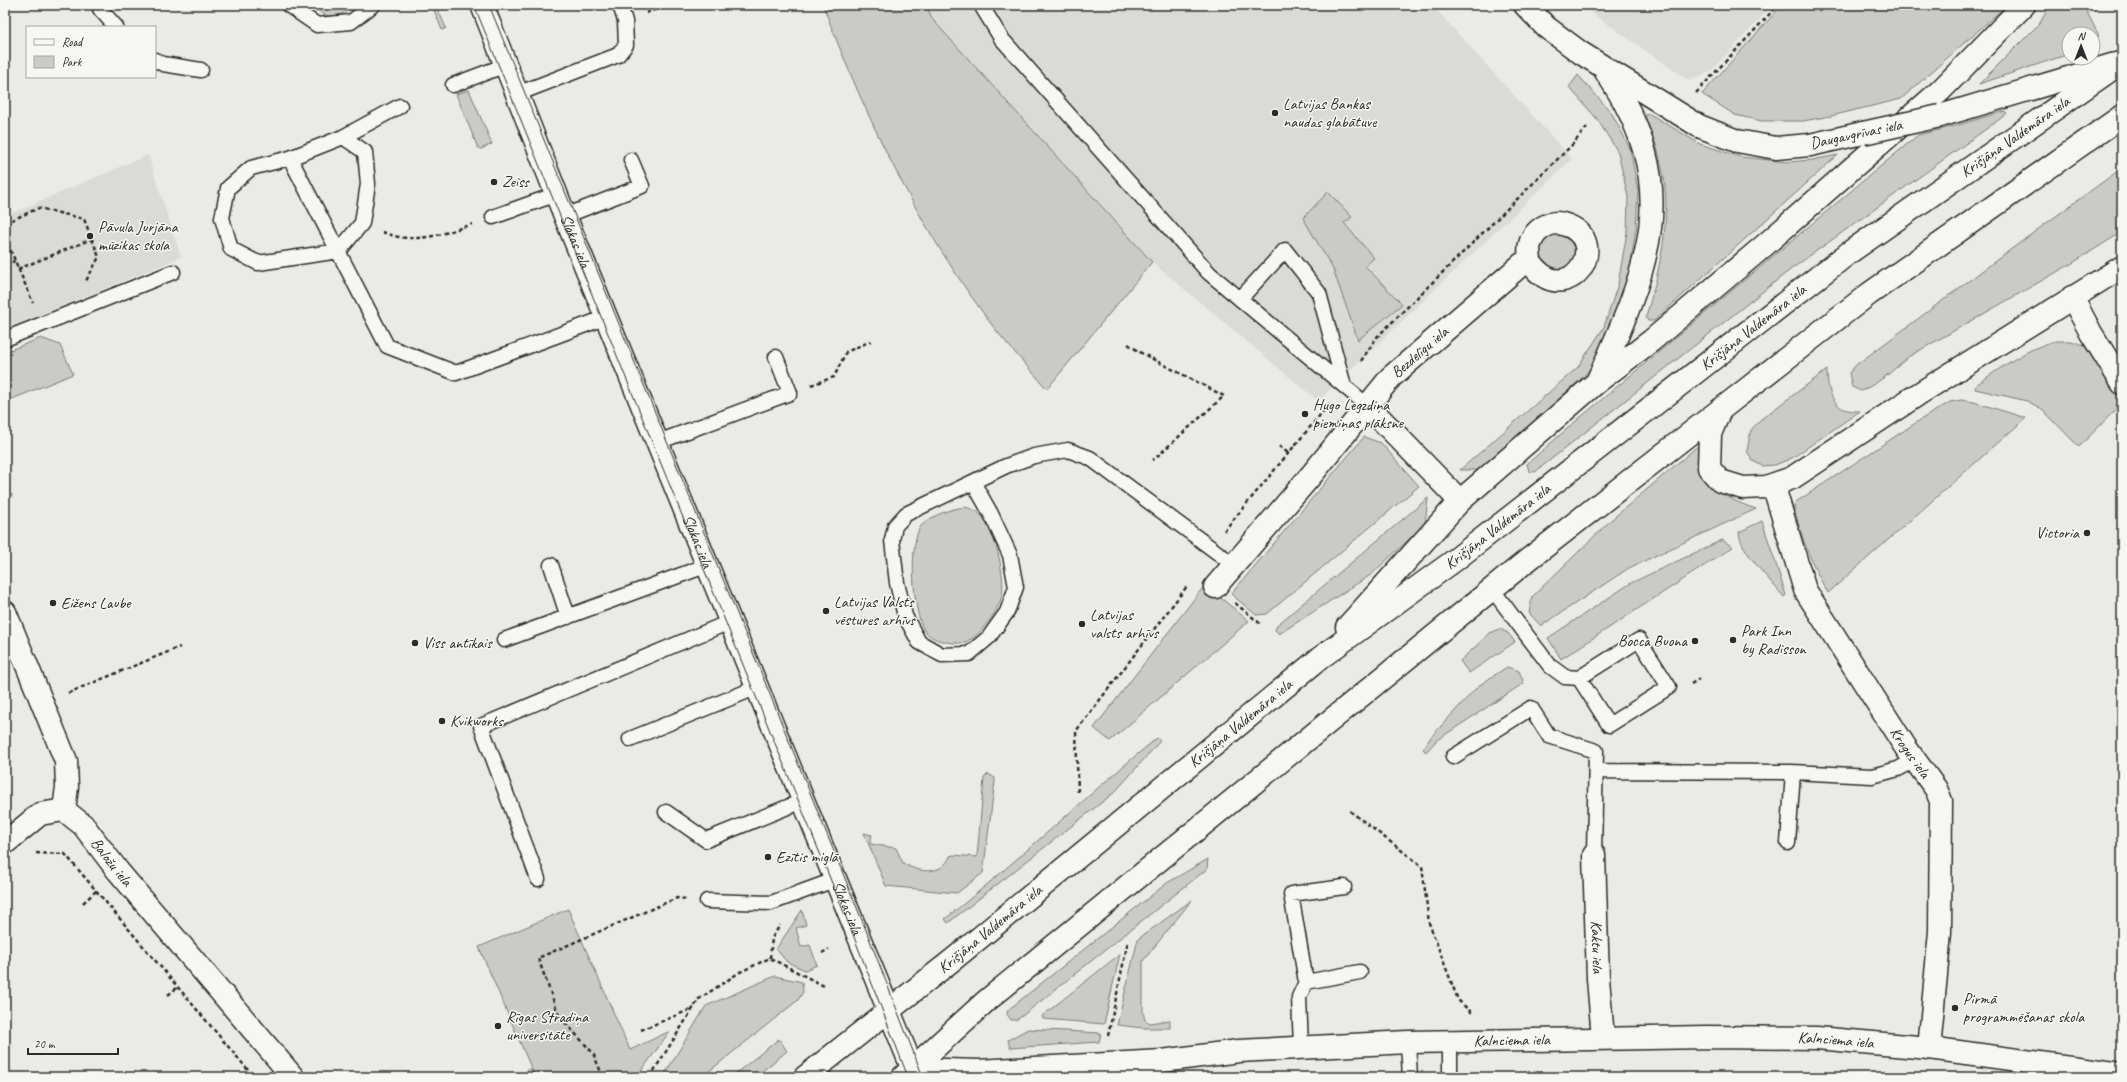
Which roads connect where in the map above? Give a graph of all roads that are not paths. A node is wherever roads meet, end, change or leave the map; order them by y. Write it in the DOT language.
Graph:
graph roads {
  1 [pos="288,5"];
  2 [pos="373,5"];
  3 [pos="482,5"];
  4 [pos="620,5"];
  5 [pos="981,5"];
  6 [pos="1526,5"];
  7 [pos="2024,5"];
  8 [pos="100,9"];
  9 [pos="115,26"];
  10 [pos="156,60"];
  11 [pos="2122,62"];
  12 [pos="506,65"];
  13 [pos="1602,66"];
  14 [pos="201,70"];
  15 [pos="453,85"];
  16 [pos="518,94"];
  17 [pos="400,106"];
  18 [pos="2122,116"];
  19 [pos="343,137"];
  20 [pos="290,158"];
  21 [pos="631,160"];
  22 [pos="557,194"];
  23 [pos="565,216"];
  24 [pos="493,217"];
  25 [pos="339,251"];
  26 [pos="1530,262"];
  27 [pos="2122,268"];
  28 [pos="173,272"];
  29 [pos="2072,297"];
  30 [pos="1240,299"];
  31 [pos="607,317"];
  32 [pos="5,339"];
  33 [pos="776,357"];
  34 [pos="1598,382"];
  35 [pos="2122,382"];
  36 [pos="1344,386"];
  37 [pos="1368,406"];
  38 [pos="1720,410"];
  39 [pos="658,442"];
  40 [pos="973,482"];
  41 [pos="1778,483"];
  42 [pos="1460,501"];
  43 [pos="551,565"];
  44 [pos="708,565"];
  45 [pos="1234,565"];
  46 [pos="1215,587"];
  47 [pos="1492,589"];
  48 [pos="5,612"];
  49 [pos="568,617"];
  50 [pos="732,621"];
  51 [pos="504,640"];
  52 [pos="1320,658"];
  53 [pos="1579,678"];
  54 [pos="758,687"];
  55 [pos="630,739"];
  56 [pos="1453,757"];
  57 [pos="1915,760"];
  58 [pos="1596,770"];
  59 [pos="1793,772"];
  60 [pos="805,800"];
  61 [pos="64,810"];
  62 [pos="666,812"];
  63 [pos="1788,842"];
  64 [pos="5,843"];
  65 [pos="1594,854"];
  66 [pos="837,878"];
  67 [pos="538,879"];
  68 [pos="1344,887"];
  69 [pos="707,901"];
  70 [pos="1360,972"];
  71 [pos="1306,982"];
  72 [pos="889,1010"];
  73 [pos="1603,1038"];
  74 [pos="1450,1041"];
  75 [pos="1408,1042"];
  76 [pos="1301,1048"];
  77 [pos="1929,1048"];
  78 [pos="1162,1061"];
  79 [pos="2069,1072"];
  80 [pos="911,1074"];
  81 [pos="1138,1074"];
  82 [pos="2122,1074"];
  83 [pos="293,1077"];
  84 [pos="804,1077"];
  85 [pos="1410,1077"];
  86 [pos="1450,1077"];
  1 -- 2 [label="lane"];
  3 -- 12 [label="main road, Slokas iela"];
  4 -- 16 [label="lane"];
  5 -- 30 [label="lane"];
  6 -- 13 [label="main road, Daugavgrīvas iela"];
  7 -- 34 [label="main road"];
  8 -- 9 [label="lane"];
  10 -- 14 [label="lane"];
  11 -- 13 [label="main road, Daugavgrīvas iela, bridge"];
  11 -- 52 [label="main road, Krišjāņa Valdemāra iela"];
  12 -- 15 [label="lane"];
  12 -- 16 [label="main road, Slokas iela"];
  13 -- 34 [label="main road, Daugavgrīvas iela"];
  16 -- 22 [label="main road, Slokas iela"];
  17 -- 19 [label="lane"];
  18 -- 38 [label="main road"];
  19 -- 20 [label="lane"];
  19 -- 25 [label="lane"];
  20 -- 25 [label="lane"];
  20 -- 25 [label="lane"];
  21 -- 23 [label="lane"];
  22 -- 23 [label="main road, Slokas iela"];
  22 -- 24 [label="lane"];
  23 -- 31 [label="main road, Slokas iela"];
  25 -- 31 [label="lane"];
  26 -- 37 [label="main road, Bezdelīgu iela"];
  27 -- 29 [label="main road"];
  28 -- 32 [label="lane"];
  29 -- 35 [label="main road"];
  29 -- 41 [label="main road"];
  30 -- 36 [label="lane"];
  30 -- 36 [label="lane"];
  31 -- 39 [label="main road, Slokas iela"];
  33 -- 39 [label="lane"];
  34 -- 42 [label="main road"];
  36 -- 37 [label="lane"];
  37 -- 42 [label="main road"];
  37 -- 45 [label="main road, Bezdelīgu iela"];
  38 -- 41 [label="main road"];
  38 -- 47 [label="main road"];
  39 -- 44 [label="main road, Slokas iela"];
  40 -- 40 [label="lane"];
  40 -- 45 [label="lane"];
  41 -- 57 [label="main road, Krogus iela"];
  42 -- 52 [label="main road"];
  43 -- 49 [label="lane"];
  44 -- 49 [label="lane"];
  44 -- 50 [label="main road, Slokas iela"];
  45 -- 46 [label="main road, Bezdelīgu iela"];
  47 -- 53 [label="lane"];
  47 -- 80 [label="main road"];
  48 -- 61 [label="main road"];
  49 -- 51 [label="lane"];
  50 -- 54 [label="main road, Slokas iela"];
  50 -- 67 [label="lane"];
  52 -- 72 [label="main road, Krišjāņa Valdemāra iela"];
  53 -- 53 [label="lane"];
  54 -- 55 [label="lane"];
  54 -- 60 [label="main road, Slokas iela"];
  56 -- 58 [label="lane"];
  57 -- 59 [label="lane"];
  57 -- 77 [label="main road, Krogus iela"];
  58 -- 59 [label="lane"];
  58 -- 65 [label="lane"];
  59 -- 63 [label="lane"];
  60 -- 62 [label="lane"];
  60 -- 66 [label="main road, Slokas iela"];
  61 -- 64 [label="main road"];
  61 -- 83 [label="main road, Baložu iela"];
  65 -- 73 [label="main road, Kaktu iela"];
  66 -- 69 [label="lane"];
  66 -- 72 [label="main road, Slokas iela"];
  68 -- 71 [label="lane"];
  70 -- 71 [label="lane"];
  71 -- 76 [label="lane"];
  72 -- 80 [label="main road, Slokas iela"];
  72 -- 84 [label="main road"];
  73 -- 74 [label="main road, Kalnciema iela"];
  73 -- 77 [label="main road, Kalnciema iela"];
  74 -- 75 [label="main road, Kalnciema iela"];
  74 -- 86 [label="lane"];
  75 -- 76 [label="main road, Kalnciema iela"];
  75 -- 85 [label="lane"];
  76 -- 78 [label="main road, Kalnciema iela"];
  77 -- 79 [label="main road, Kalnciema iela"];
  78 -- 80 [label="main road, Kalnciema iela"];
  78 -- 81 [label="main road"];
  79 -- 82 [label="main road, Kalnciema iela"];
}
